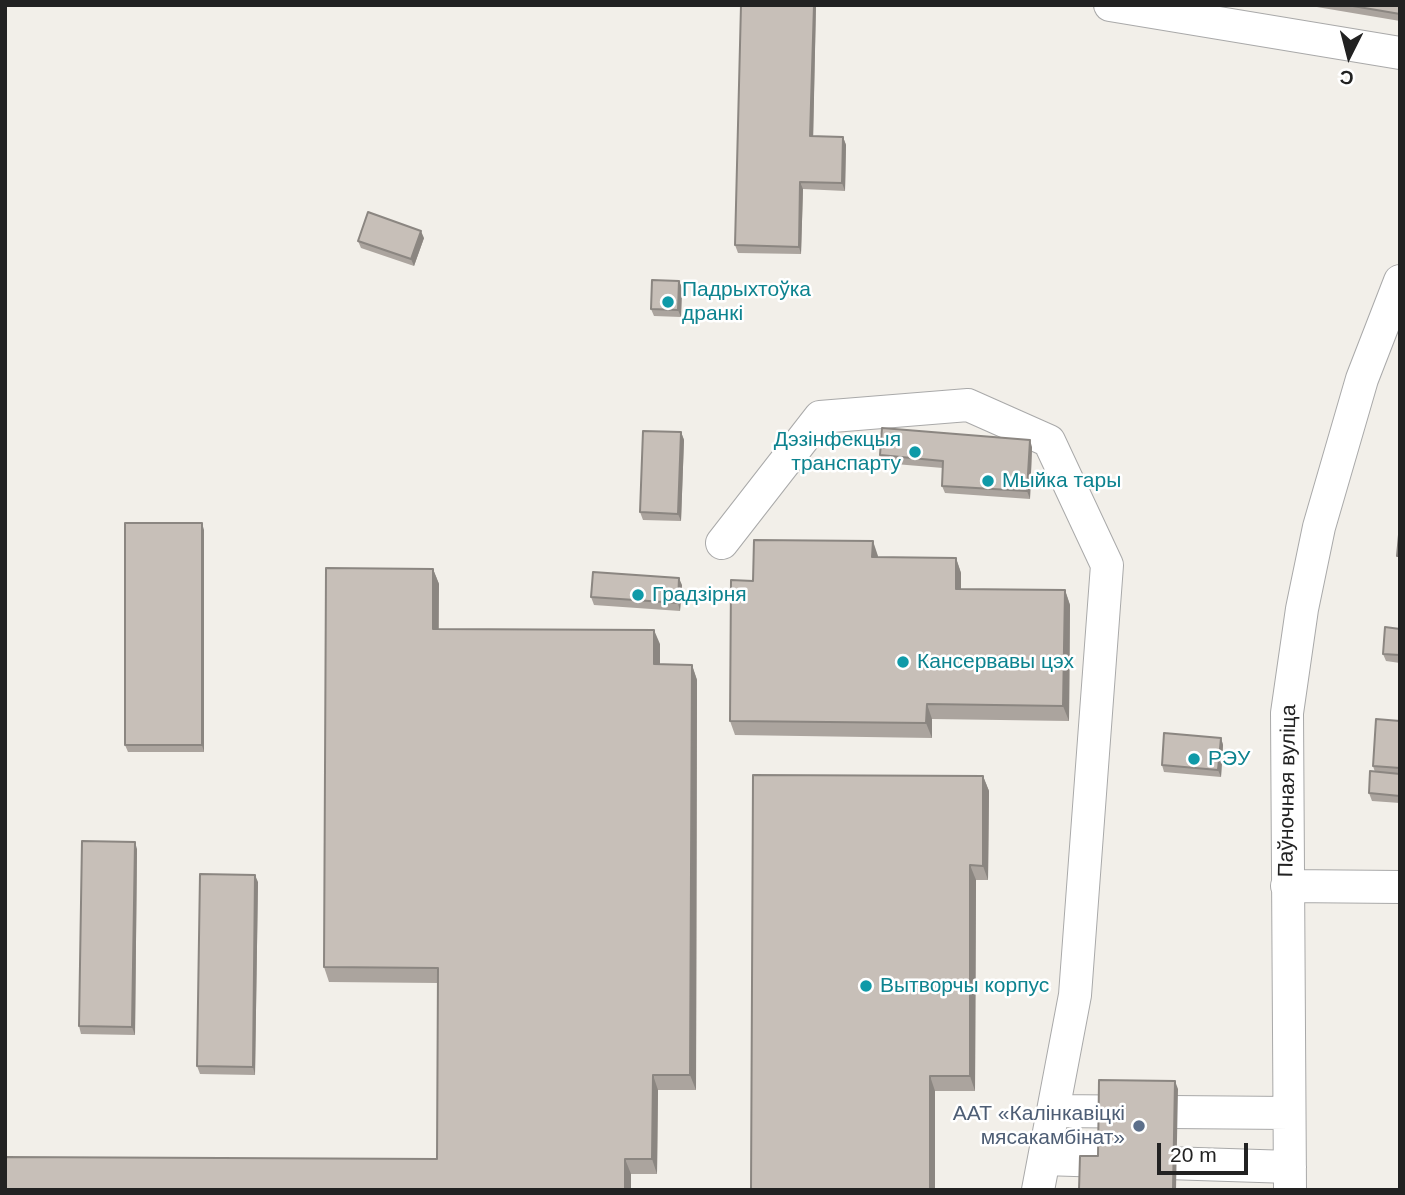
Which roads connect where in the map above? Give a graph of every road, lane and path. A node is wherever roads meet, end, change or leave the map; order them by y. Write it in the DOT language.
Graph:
graph roads {
  1 [pos="1110,5"];
  2 [pos="1400,53"];
  3 [pos="1400,281"];
  4 [pos="722,543"];
  5 [pos="1287,886"];
  6 [pos="1400,887"];
  7 [pos="1053,1111"];
  8 [pos="1290,1113"];
  9 [pos="1044,1159"];
  10 [pos="1290,1178"];
  11 [pos="1038,1190"];
  1 -- 2 [label="street"];
  3 -- 5 [label="street, Паўночная вуліца"];
  4 -- 7 [label="street"];
  5 -- 6 [label="street"];
  5 -- 8 [label="street, Паўночная вуліца"];
  7 -- 8 [label="street"];
  7 -- 9 [label="street"];
  8 -- 10 [label="street, Паўночная вуліца"];
  9 -- 10 [label="street"];
  9 -- 11 [label="street"];
}
